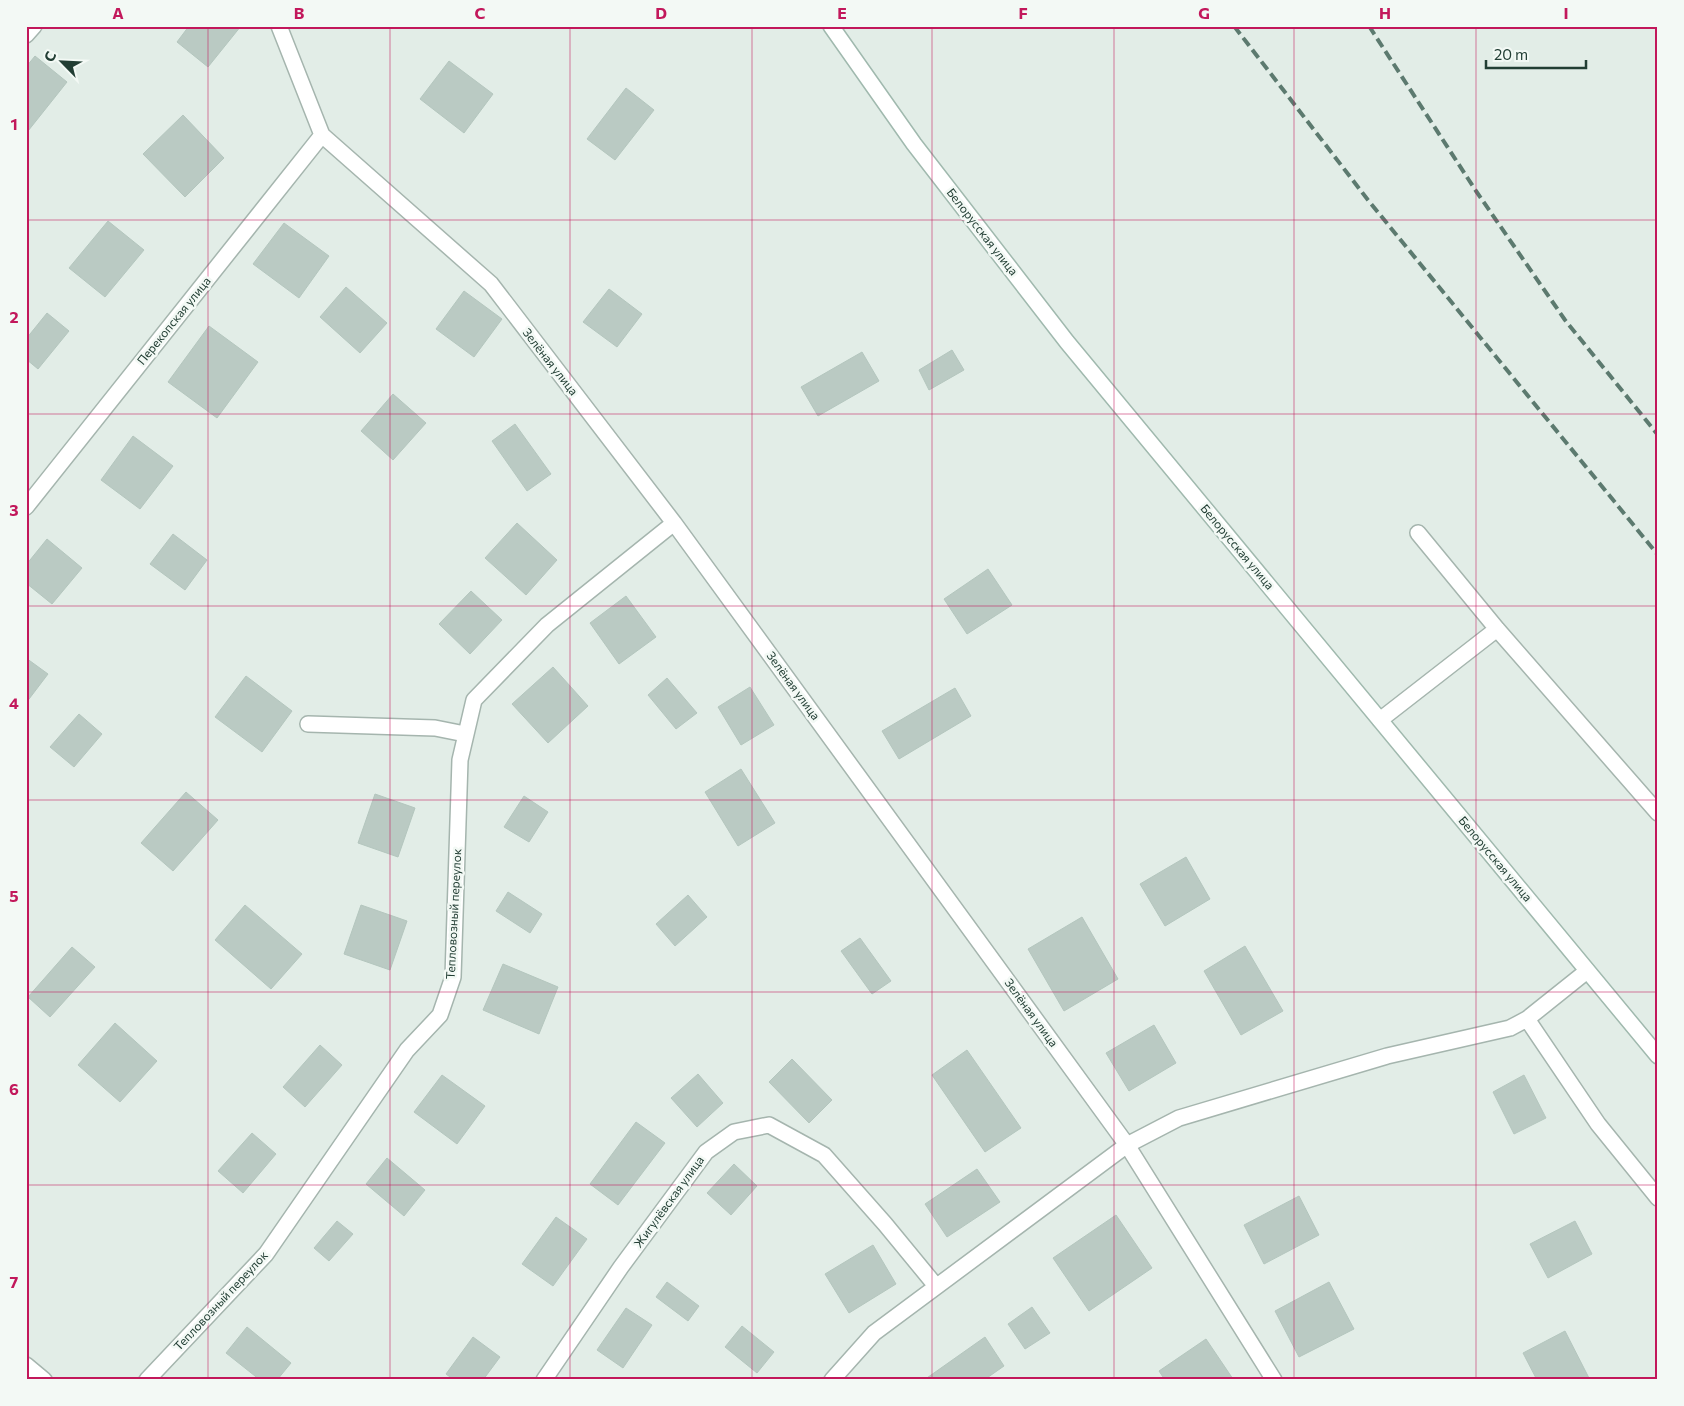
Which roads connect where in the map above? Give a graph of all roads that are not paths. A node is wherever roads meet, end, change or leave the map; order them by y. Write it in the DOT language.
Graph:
graph roads {
  1 [pos="34,26"];
  2 [pos="279,26"];
  3 [pos="831,26"];
  4 [pos="26,35"];
  5 [pos="322,135"];
  6 [pos="26,507"];
  7 [pos="674,523"];
  8 [pos="1418,533"];
  9 [pos="1498,629"];
  10 [pos="1380,720"];
  11 [pos="308,724"];
  12 [pos="465,734"];
  13 [pos="1658,813"];
  14 [pos="1587,971"];
  15 [pos="1527,1019"];
  16 [pos="1658,1056"];
  17 [pos="1127,1145"];
  18 [pos="1658,1198"];
  19 [pos="936,1286"];
  20 [pos="26,1365"];
  21 [pos="44,1380"];
  22 [pos="147,1380"];
  23 [pos="544,1380"];
  24 [pos="832,1380"];
  25 [pos="1274,1380"];
  1 -- 4 [label="street"];
  2 -- 5 [label="street, Зелёная улица"];
  3 -- 10 [label="street, Белорусская улица"];
  5 -- 6 [label="street, Перекопская улица"];
  5 -- 7 [label="street, Зелёная улица"];
  7 -- 12 [label="street, Тепловозный переулок"];
  7 -- 17 [label="street, Зелёная улица"];
  8 -- 9 [label="street"];
  9 -- 10 [label="street"];
  9 -- 13 [label="street"];
  10 -- 14 [label="street, Белорусская улица"];
  11 -- 12 [label="street"];
  12 -- 22 [label="street, Тепловозный переулок"];
  14 -- 15 [label="street"];
  14 -- 16 [label="street, Белорусская улица"];
  15 -- 17 [label="street"];
  15 -- 18 [label="street"];
  17 -- 19 [label="street"];
  17 -- 25 [label="street, Зелёная улица"];
  19 -- 23 [label="street, Жигулёвская улица"];
  19 -- 24 [label="street"];
  20 -- 21 [label="street"];
}
